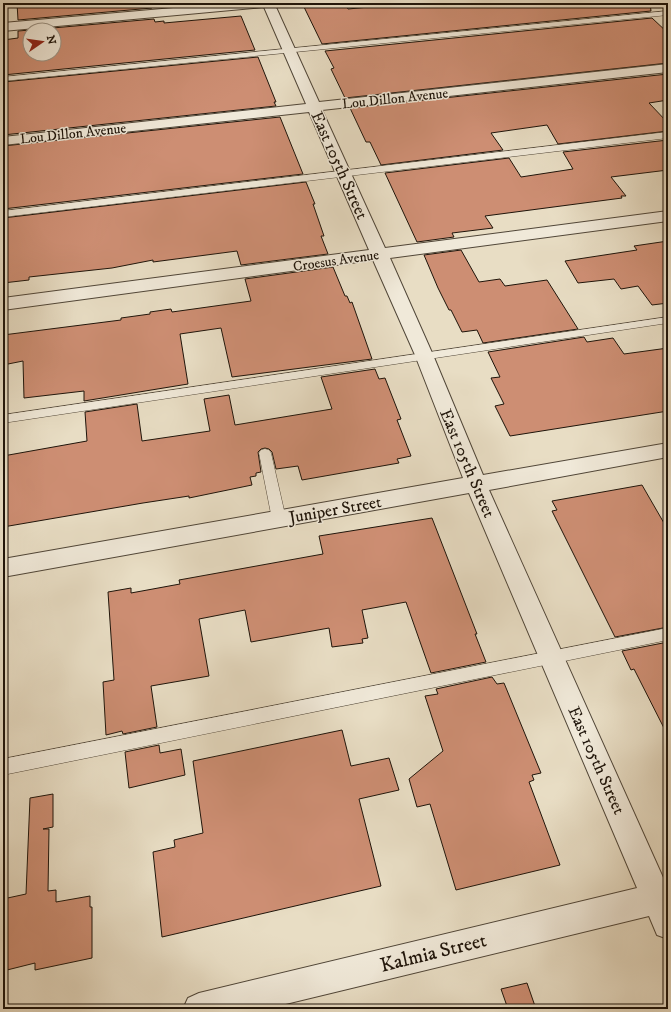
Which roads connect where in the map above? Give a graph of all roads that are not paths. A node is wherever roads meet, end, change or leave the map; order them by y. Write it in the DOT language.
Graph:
graph roads {
  1 [pos="269,3"];
  2 [pos="668,13"];
  3 [pos="3,27"];
  4 [pos="290,50"];
  5 [pos="668,68"];
  6 [pos="3,79"];
  7 [pos="315,107"];
  8 [pos="668,135"];
  9 [pos="3,141"];
  10 [pos="344,174"];
  11 [pos="3,214"];
  12 [pos="668,216"];
  13 [pos="380,254"];
  14 [pos="3,304"];
  15 [pos="668,320"];
  16 [pos="424,356"];
  17 [pos="3,419"];
  18 [pos="668,450"];
  19 [pos="265,453"];
  20 [pos="476,484"];
  21 [pos="279,519"];
  22 [pos="3,568"];
  23 [pos="668,634"];
  24 [pos="552,658"];
  25 [pos="3,767"];
  26 [pos="664,906"];
  27 [pos="199,1009"];
  1 -- 3 [label="street"];
  1 -- 4 [label="street, East 105th Street"];
  2 -- 4 [label="lane"];
  4 -- 6 [label="lane"];
  4 -- 7 [label="street, East 105th Street"];
  5 -- 7 [label="street, Lou Dillon Avenue"];
  7 -- 9 [label="street, Lou Dillon Avenue"];
  7 -- 10 [label="street, East 105th Street"];
  8 -- 10 [label="lane"];
  10 -- 11 [label="lane"];
  10 -- 13 [label="street, East 105th Street"];
  12 -- 13 [label="street, Croesus Avenue"];
  13 -- 14 [label="street, Croesus Avenue"];
  13 -- 16 [label="street, East 105th Street"];
  15 -- 16 [label="lane"];
  16 -- 17 [label="lane"];
  16 -- 20 [label="street, East 105th Street"];
  18 -- 20 [label="street, Juniper Street"];
  19 -- 21 [label="lane"];
  20 -- 21 [label="street, Juniper Street"];
  20 -- 24 [label="street, East 105th Street"];
  21 -- 22 [label="street, Juniper Street"];
  23 -- 24 [label="lane"];
  24 -- 25 [label="lane"];
  24 -- 26 [label="street, East 105th Street"];
  26 -- 27 [label="street, Kalmia Street"];
}
